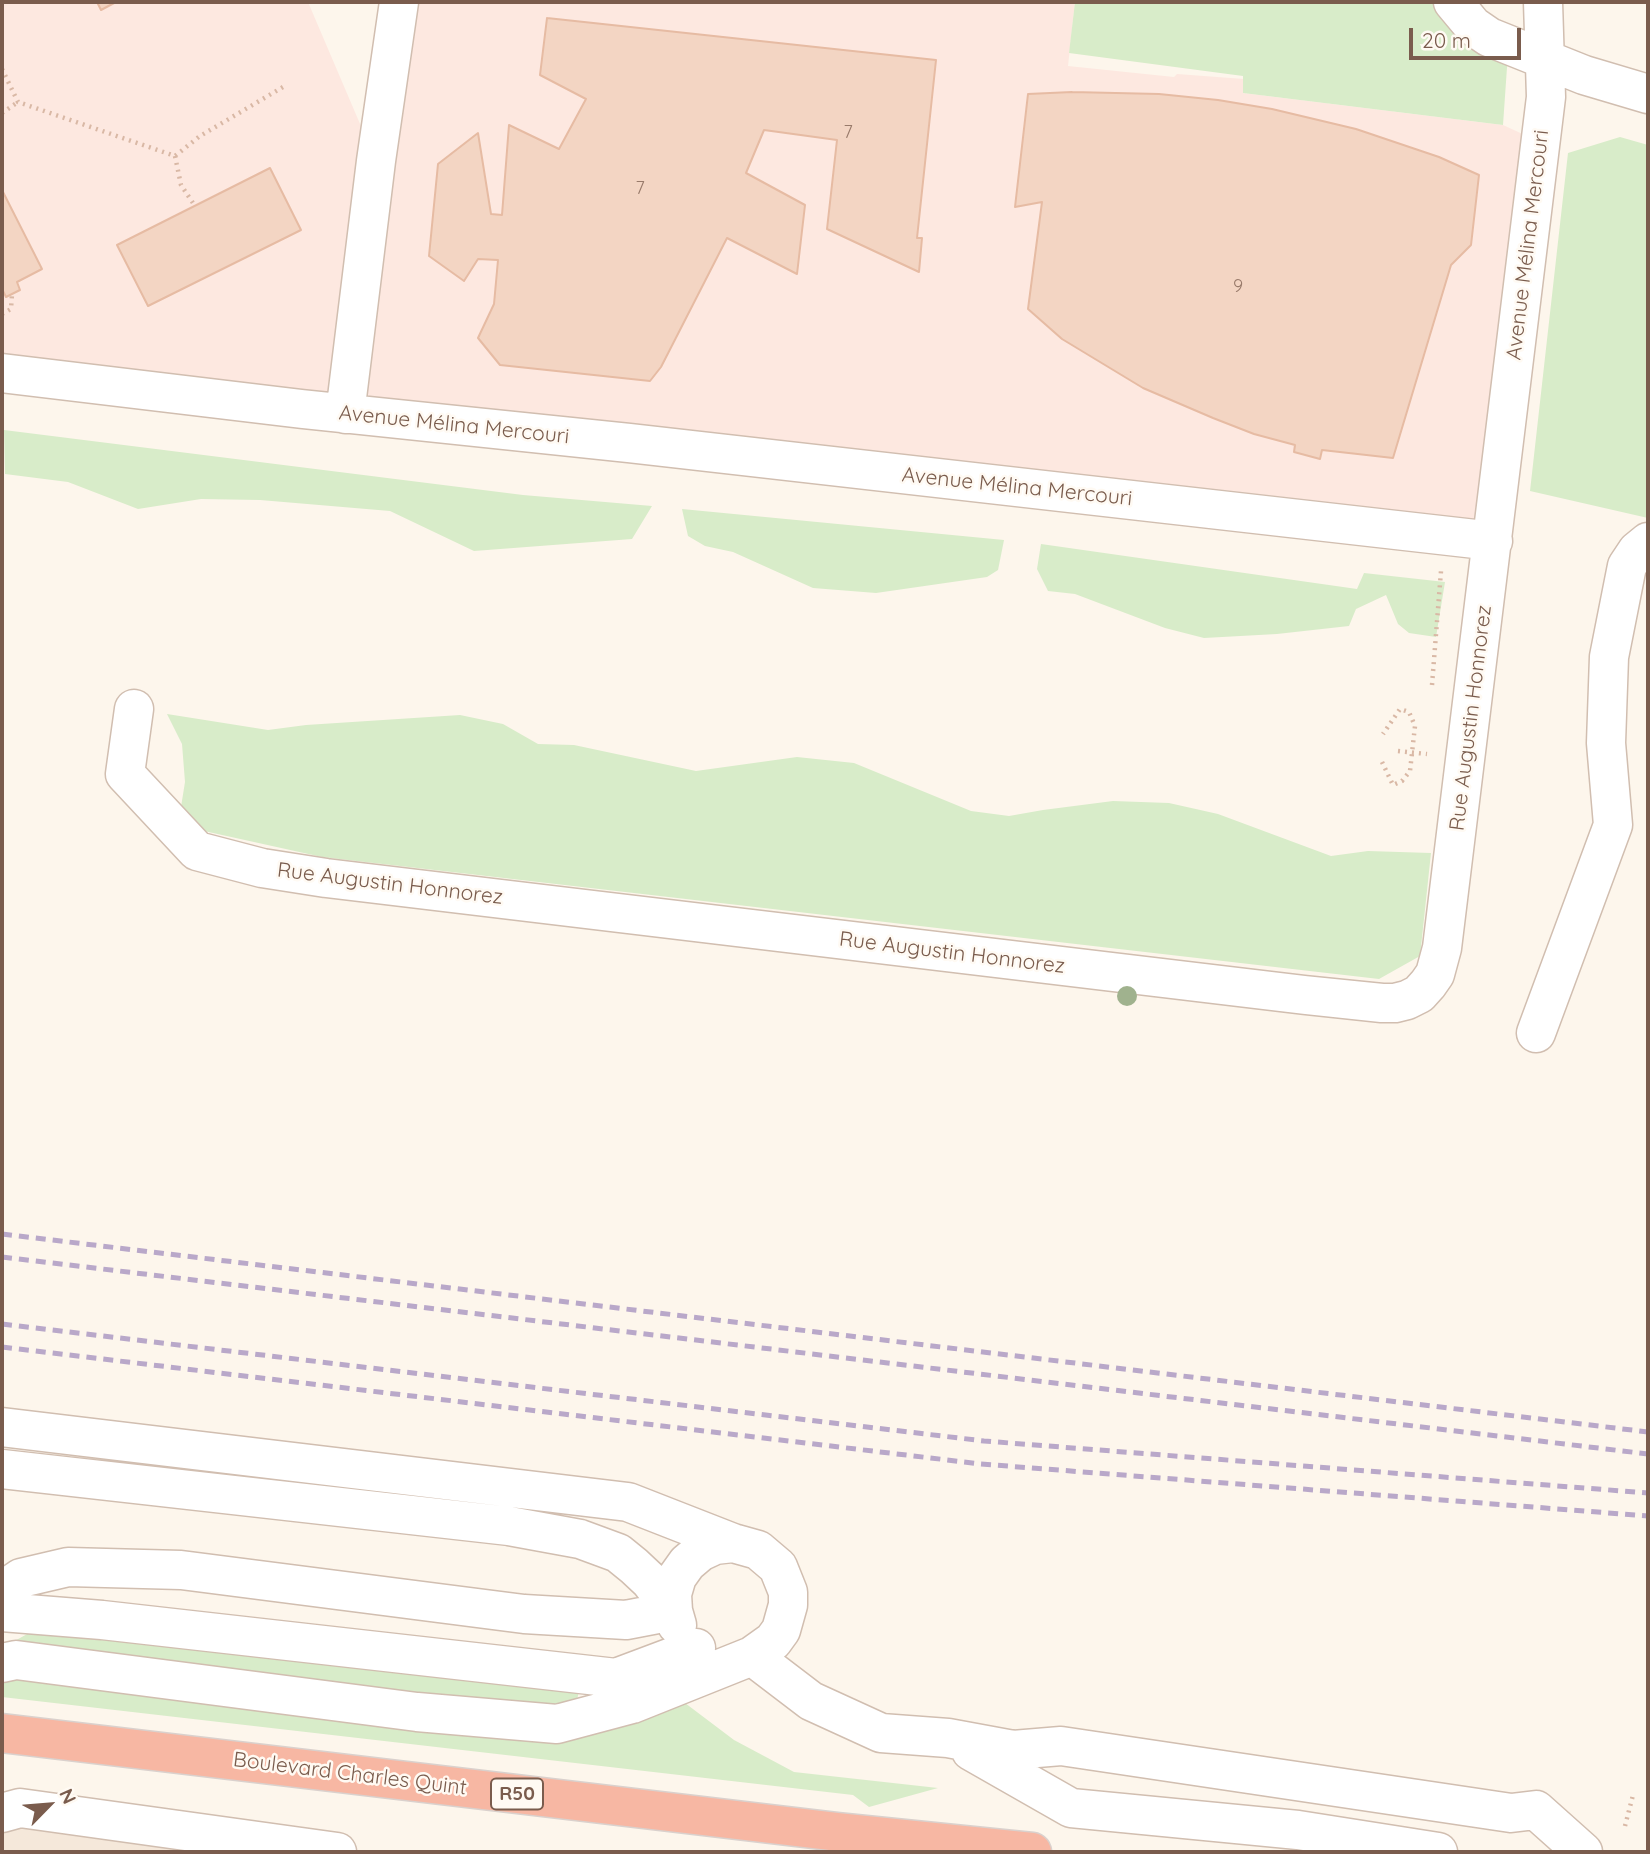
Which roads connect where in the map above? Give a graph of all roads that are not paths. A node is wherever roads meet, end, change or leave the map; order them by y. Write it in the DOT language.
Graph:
graph roads {
  1 [pos="399,2"];
  2 [pos="1453,2"];
  3 [pos="1543,2"];
  4 [pos="1546,50"];
  5 [pos="1648,93"];
  6 [pos="2,373"];
  7 [pos="345,414"];
  8 [pos="1493,541"];
  9 [pos="1648,542"];
  10 [pos="134,709"];
  11 [pos="1536,1033"];
  12 [pos="2,1427"];
  13 [pos="2,1469"];
  14 [pos="733,1543"];
  15 [pos="2,1591"];
  16 [pos="673,1611"];
  17 [pos="2,1612"];
  18 [pos="696,1648"];
  19 [pos="752,1656"];
  20 [pos="2,1663"];
  21 [pos="2,1733"];
  22 [pos="948,1738"];
  23 [pos="2,1813"];
  24 [pos="337,1852"];
  25 [pos="1032,1852"];
  26 [pos="1438,1852"];
  27 [pos="1583,1852"];
  1 -- 7 [label="street"];
  2 -- 4 [label="street"];
  3 -- 4 [label="street, Avenue Mélina Mercouri"];
  4 -- 5 [label="street"];
  4 -- 8 [label="street, Avenue Mélina Mercouri"];
  6 -- 7 [label="street, Avenue Mélina Mercouri"];
  7 -- 8 [label="street, Avenue Mélina Mercouri"];
  8 -- 10 [label="street, Rue Augustin Honnorez"];
  9 -- 11 [label="street"];
  12 -- 14 [label="street"];
  13 -- 16 [label="street"];
  14 -- 16 [label="street"];
  14 -- 19 [label="street"];
  15 -- 16 [label="street"];
  16 -- 18 [label="street"];
  17 -- 18 [label="street"];
  18 -- 19 [label="street"];
  19 -- 20 [label="street"];
  19 -- 22 [label="street"];
  21 -- 25 [label="highway, Boulevard Charles Quint / R50"];
  22 -- 26 [label="street"];
  22 -- 27 [label="street"];
  23 -- 24 [label="street"];
}
